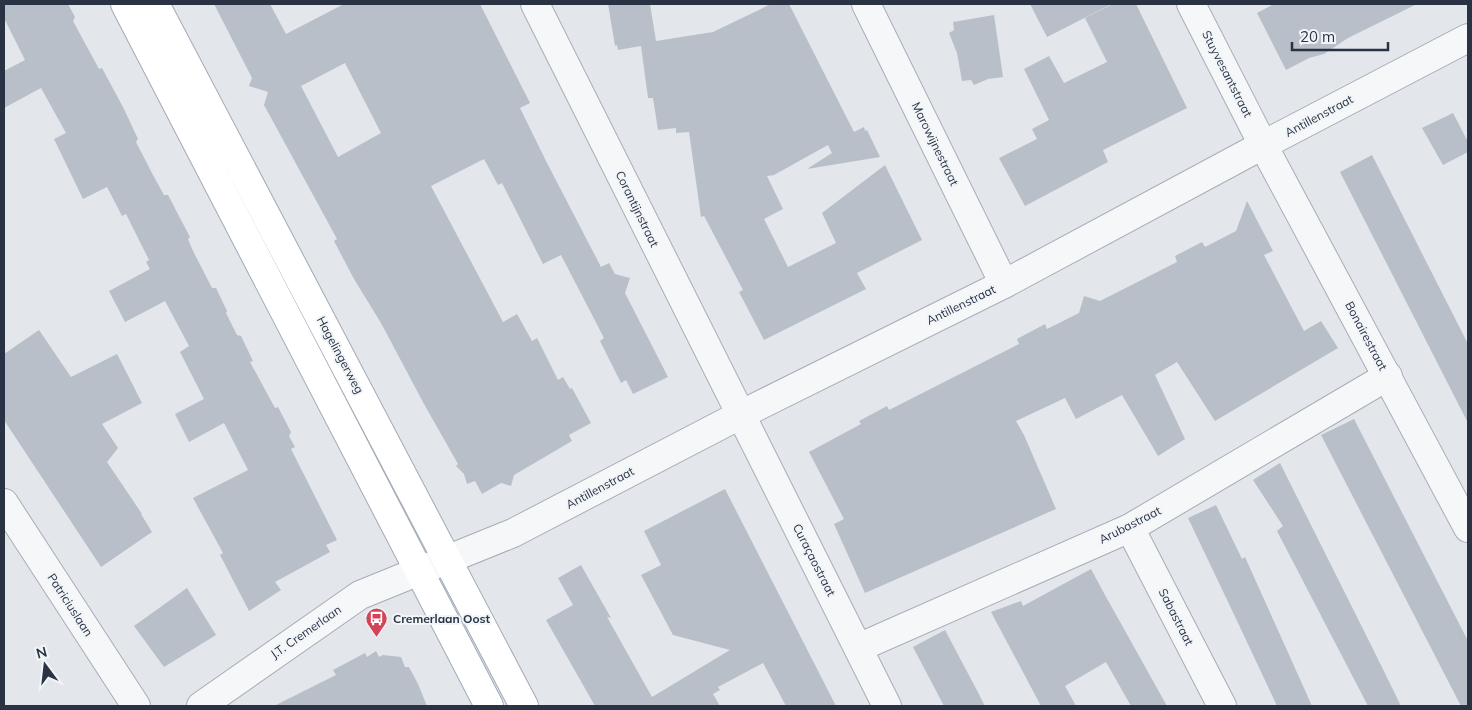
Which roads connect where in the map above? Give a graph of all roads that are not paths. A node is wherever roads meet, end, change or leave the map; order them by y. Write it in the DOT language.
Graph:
graph roads {
  1 [pos="125,4"];
  2 [pos="155,4"];
  3 [pos="535,4"];
  4 [pos="866,4"];
  5 [pos="1191,4"];
  6 [pos="1468,38"];
  7 [pos="1263,145"];
  8 [pos="1004,284"];
  9 [pos="1388,376"];
  10 [pos="740,415"];
  11 [pos="4,503"];
  12 [pos="1130,528"];
  13 [pos="1468,528"];
  14 [pos="448,560"];
  15 [pos="419,571"];
  16 [pos="858,648"];
  17 [pos="136,706"];
  18 [pos="201,706"];
  19 [pos="489,706"];
  20 [pos="524,706"];
  21 [pos="887,706"];
  22 [pos="1222,706"];
  1 -- 15 [label="main road"];
  2 -- 14 [label="main road, Hagelingerweg"];
  3 -- 10 [label="street, Corantijnstraat"];
  4 -- 8 [label="street, Marowijnestraat"];
  5 -- 7 [label="street, Stuyvesantstraat"];
  6 -- 7 [label="street, Antillenstraat"];
  7 -- 8 [label="street, Antillenstraat"];
  7 -- 9 [label="street, Bonairestraat"];
  8 -- 10 [label="street, Antillenstraat"];
  9 -- 12 [label="street, Arubastraat"];
  9 -- 13 [label="street, Bonairestraat"];
  10 -- 14 [label="street, Antillenstraat"];
  10 -- 16 [label="street, Curaçaostraat"];
  11 -- 17 [label="street, Patriciuslaan"];
  12 -- 16 [label="street, Arubastraat"];
  12 -- 22 [label="street, Sabastraat"];
  14 -- 15 [label="street, Antillenstraat"];
  14 -- 20 [label="main road, Hagelingerweg"];
  15 -- 18 [label="street, J.T. Cremerlaan"];
  15 -- 19 [label="main road"];
  16 -- 21 [label="street, Curaçaostraat"];
}
